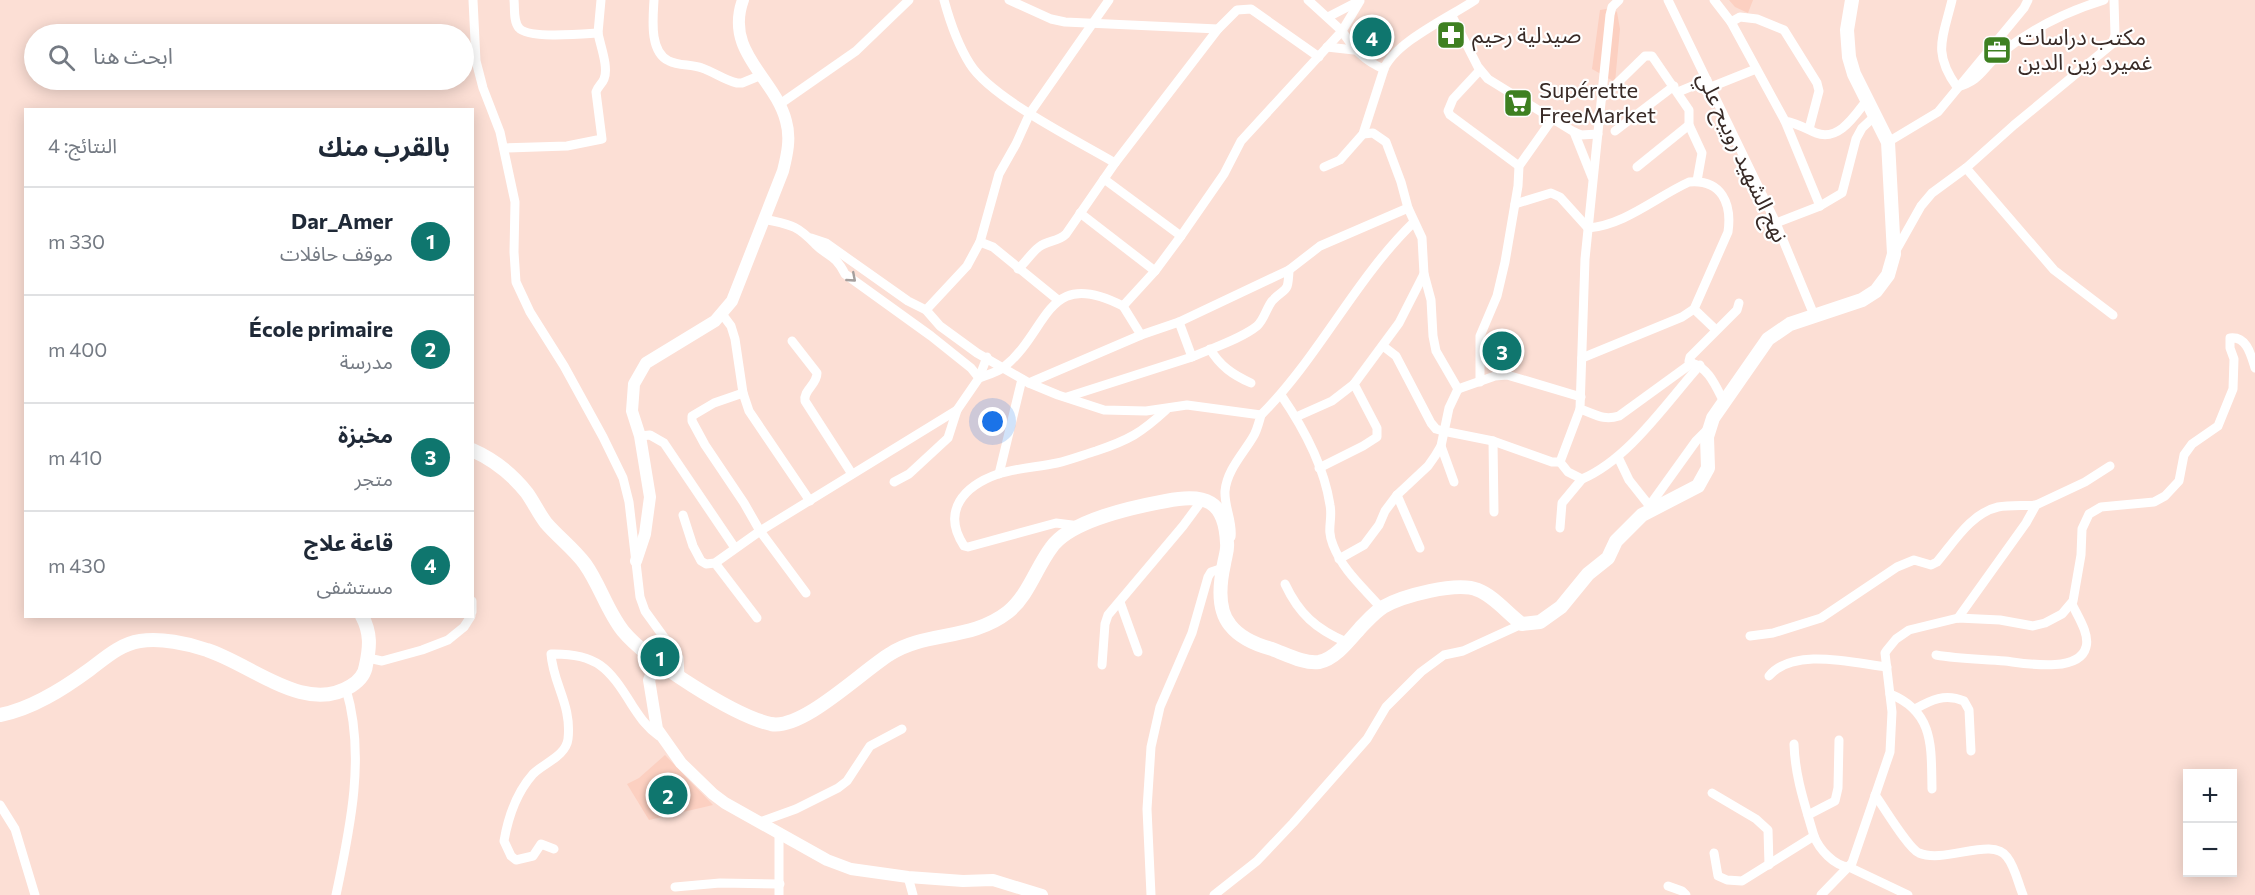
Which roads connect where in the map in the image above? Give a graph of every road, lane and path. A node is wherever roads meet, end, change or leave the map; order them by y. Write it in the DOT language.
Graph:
graph roads {
  1 [pos="473,0"];
  2 [pos="514,0"];
  3 [pos="602,0"];
  4 [pos="654,0"];
  5 [pos="742,0"];
  6 [pos="909,0"];
  7 [pos="944,0"];
  8 [pos="1009,0"];
  9 [pos="1109,0"];
  10 [pos="1308,0"];
  11 [pos="1475,0"];
  12 [pos="1619,0"];
  13 [pos="1668,0"];
  14 [pos="1714,0"];
  15 [pos="1852,0"];
  16 [pos="1952,0"];
  17 [pos="2028,0"];
  18 [pos="2104,0"];
  19 [pos="2114,0"];
  20 [pos="1361,1"];
  21 [pos="1452,16"];
  22 [pos="1328,17"];
  23 [pos="1731,22"];
  24 [pos="1093,23"];
  25 [pos="1218,29"];
  26 [pos="1342,31"];
  27 [pos="598,33"];
  28 [pos="1327,47"];
  29 [pos="1354,50"];
  30 [pos="1319,57"];
  31 [pos="1384,69"];
  32 [pos="1756,69"];
  33 [pos="1480,70"];
  34 [pos="759,75"];
  35 [pos="1709,84"];
  36 [pos="1957,87"];
  37 [pos="1676,89"];
  38 [pos="1603,97"];
  39 [pos="1867,100"];
  40 [pos="780,104"];
  41 [pos="1030,112"];
  42 [pos="1876,115"];
  43 [pos="1553,118"];
  44 [pos="1785,121"];
  45 [pos="1689,125"];
  46 [pos="1809,129"];
  47 [pos="1615,131"];
  48 [pos="1574,132"];
  49 [pos="1364,134"];
  50 [pos="1598,134"];
  51 [pos="1888,142"];
  52 [pos="504,148"];
  53 [pos="1115,163"];
  54 [pos="1519,166"];
  55 [pos="1324,167"];
  56 [pos="1637,167"];
  57 [pos="1966,168"];
  58 [pos="1592,177"];
  59 [pos="1104,179"];
  60 [pos="1697,181"];
  61 [pos="1515,204"];
  62 [pos="1820,206"];
  63 [pos="1408,208"];
  64 [pos="1080,213"];
  65 [pos="764,219"];
  66 [pos="1414,222"];
  67 [pos="1776,223"];
  68 [pos="1588,228"];
  69 [pos="1181,236"];
  70 [pos="811,238"];
  71 [pos="980,242"];
  72 [pos="1894,254"];
  73 [pos="1018,269"];
  74 [pos="1289,270"];
  75 [pos="1155,271"];
  76 [pos="1424,274"];
  77 [pos="1058,300"];
  78 [pos="1739,303"];
  79 [pos="1123,306"];
  80 [pos="1694,309"];
  81 [pos="926,310"];
  82 [pos="722,314"];
  83 [pos="1814,315"];
  84 [pos="2113,315"];
  85 [pos="1179,322"];
  86 [pos="940,326"];
  87 [pos="1716,330"];
  88 [pos="1141,335"];
  89 [pos="931,336"];
  90 [pos="792,341"];
  91 [pos="1383,346"];
  92 [pos="1210,349"];
  93 [pos="987,357"];
  94 [pos="1192,357"];
  95 [pos="1582,358"];
  96 [pos="1696,364"];
  97 [pos="1003,368"];
  98 [pos="2255,368"];
  99 [pos="979,378"];
  100 [pos="1026,381"];
  101 [pos="1480,382"];
  102 [pos="1251,383"];
  103 [pos="1354,384"];
  104 [pos="1458,389"];
  105 [pos="743,393"];
  106 [pos="1281,395"];
  107 [pos="1067,397"];
  108 [pos="1581,397"];
  109 [pos="1724,402"];
  110 [pos="1580,409"];
  111 [pos="957,410"];
  112 [pos="1166,410"];
  113 [pos="1261,415"];
  114 [pos="1296,417"];
  115 [pos="1708,428"];
  116 [pos="1443,431"];
  117 [pos="640,436"];
  118 [pos="1493,441"];
  119 [pos="1441,446"];
  120 [pos="474,451"];
  121 [pos="1618,456"];
  122 [pos="1560,462"];
  123 [pos="2110,466"];
  124 [pos="1319,468"];
  125 [pos="852,474"];
  126 [pos="999,474"];
  127 [pos="1582,479"];
  128 [pos="894,482"];
  129 [pos="1454,482"];
  130 [pos="1397,495"];
  131 [pos="1203,499"];
  132 [pos="810,501"];
  133 [pos="2036,505"];
  134 [pos="1651,507"];
  135 [pos="1494,513"];
  136 [pos="683,515"];
  137 [pos="1081,526"];
  138 [pos="1560,528"];
  139 [pos="760,531"];
  140 [pos="1228,545"];
  141 [pos="735,548"];
  142 [pos="1420,548"];
  143 [pos="1340,559"];
  144 [pos="636,561"];
  145 [pos="715,563"];
  146 [pos="1223,568"];
  147 [pos="1285,584"];
  148 [pos="806,593"];
  149 [pos="1120,602"];
  150 [pos="2072,604"];
  151 [pos="1381,608"];
  152 [pos="363,618"];
  153 [pos="470,618"];
  154 [pos="757,618"];
  155 [pos="1958,618"];
  156 [pos="1522,624"];
  157 [pos="1750,636"];
  158 [pos="1346,642"];
  159 [pos="1138,652"];
  160 [pos="1936,655"];
  161 [pos="368,658"];
  162 [pos="657,661"];
  163 [pos="1102,665"];
  164 [pos="1887,667"];
  165 [pos="1769,676"];
  166 [pos="680,677"];
  167 [pos="346,689"];
  168 [pos="1890,694"];
  169 [pos="1915,709"];
  170 [pos="0,715"];
  171 [pos="902,729"];
  172 [pos="664,739"];
  173 [pos="1839,740"];
  174 [pos="1794,744"];
  175 [pos="1971,751"];
  176 [pos="1932,789"];
  177 [pos="1712,793"];
  178 [pos="1875,795"];
  179 [pos="0,806"];
  180 [pos="1808,815"];
  181 [pos="760,822"];
  182 [pos="779,834"];
  183 [pos="1814,836"];
  184 [pos="554,849"];
  185 [pos="1714,853"];
  186 [pos="1768,865"];
  187 [pos="1849,867"];
  188 [pos="908,877"];
  189 [pos="780,884"];
  190 [pos="1668,886"];
  191 [pos="675,887"];
  192 [pos="35,895"];
  193 [pos="336,895"];
  194 [pos="779,895"];
  195 [pos="913,895"];
  196 [pos="1042,895"];
  197 [pos="1151,895"];
  198 [pos="1214,895"];
  199 [pos="1686,895"];
  200 [pos="1821,895"];
  201 [pos="1908,895"];
  202 [pos="2023,895"];
  1 -- 52 [label="street"];
  2 -- 27 [label="street"];
  3 -- 27 [label="street"];
  4 -- 34 [label="street"];
  5 -- 34 [label="street"];
  6 -- 40 [label="street"];
  7 -- 41 [label="street"];
  8 -- 24 [label="street"];
  9 -- 24 [label="street"];
  10 -- 22 [label="street"];
  11 -- 21 [label="street"];
  12 -- 38 [label="street"];
  13 -- 35 [label="street, نهج الشهيد رويبح علي"];
  14 -- 23 [label="street"];
  15 -- 39 [label="main road"];
  16 -- 36 [label="street"];
  17 -- 36 [label="street"];
  18 -- 36 [label="street"];
  19 -- 57 [label="street"];
  20 -- 22 [label="street"];
  20 -- 26 [label="street"];
  21 -- 31 [label="street"];
  21 -- 33 [label="street"];
  22 -- 26 [label="street"];
  23 -- 32 [label="street"];
  23 -- 46 [label="street"];
  24 -- 25 [label="street"];
  24 -- 41 [label="street"];
  25 -- 30 [label="street"];
  25 -- 53 [label="street"];
  26 -- 28 [label="street"];
  26 -- 29 [label="street"];
  27 -- 52 [label="street"];
  28 -- 29 [label="street"];
  28 -- 30 [label="street"];
  29 -- 31 [label="street"];
  30 -- 69 [label="street"];
  31 -- 49 [label="street"];
  32 -- 35 [label="street"];
  32 -- 44 [label="street"];
  33 -- 43 [label="street"];
  33 -- 54 [label="street"];
  34 -- 40 [label="street"];
  35 -- 37 [label="street"];
  35 -- 67 [label="street, نهج الشهيد رويبح علي"];
  36 -- 51 [label="street"];
  37 -- 38 [label="street"];
  37 -- 45 [label="street"];
  37 -- 47 [label="street"];
  38 -- 50 [label="street"];
  39 -- 42 [label="main road"];
  39 -- 46 [label="street"];
  40 -- 65 [label="street"];
  41 -- 53 [label="street"];
  41 -- 71 [label="street"];
  42 -- 51 [label="main road"];
  42 -- 62 [label="street"];
  43 -- 48 [label="street"];
  43 -- 54 [label="street"];
  44 -- 46 [label="street"];
  44 -- 62 [label="street"];
  45 -- 56 [label="street"];
  45 -- 60 [label="street"];
  48 -- 50 [label="street"];
  48 -- 58 [label="street"];
  49 -- 55 [label="street"];
  49 -- 63 [label="street"];
  50 -- 58 [label="street"];
  51 -- 72 [label="main road"];
  52 -- 144 [label="street"];
  53 -- 59 [label="street"];
  54 -- 61 [label="street"];
  57 -- 72 [label="street"];
  57 -- 84 [label="street"];
  58 -- 68 [label="street"];
  59 -- 64 [label="street"];
  59 -- 69 [label="street"];
  60 -- 68 [label="street"];
  60 -- 80 [label="street"];
  61 -- 68 [label="street"];
  61 -- 101 [label="street"];
  62 -- 67 [label="street"];
  63 -- 66 [label="street"];
  63 -- 74 [label="street"];
  64 -- 73 [label="street"];
  64 -- 75 [label="street"];
  65 -- 70 [label="street"];
  65 -- 82 [label="street"];
  66 -- 76 [label="street"];
  66 -- 106 [label="street"];
  67 -- 83 [label="street, نهج الشهيد رويبح علي"];
  68 -- 95 [label="street"];
  69 -- 75 [label="street"];
  70 -- 81 [label="street"];
  70 -- 89 [label="street, one-way"];
  71 -- 73 [label="street"];
  71 -- 81 [label="street"];
  72 -- 83 [label="main road"];
  73 -- 77 [label="street"];
  74 -- 85 [label="street"];
  74 -- 92 [label="street"];
  75 -- 79 [label="street"];
  76 -- 91 [label="street"];
  76 -- 104 [label="street"];
  77 -- 79 [label="street"];
  77 -- 97 [label="street"];
  78 -- 87 [label="street"];
  79 -- 88 [label="street"];
  80 -- 87 [label="street"];
  80 -- 95 [label="street"];
  81 -- 86 [label="street"];
  82 -- 105 [label="street"];
  82 -- 117 [label="street"];
  83 -- 109 [label="main road"];
  85 -- 88 [label="street"];
  85 -- 94 [label="street"];
  86 -- 89 [label="street"];
  86 -- 93 [label="street"];
  87 -- 96 [label="street"];
  88 -- 100 [label="street"];
  89 -- 99 [label="street"];
  90 -- 125 [label="street"];
  91 -- 103 [label="street"];
  91 -- 116 [label="street"];
  92 -- 94 [label="street"];
  92 -- 102 [label="street"];
  93 -- 97 [label="street"];
  93 -- 99 [label="street"];
  94 -- 107 [label="street"];
  95 -- 108 [label="street"];
  96 -- 109 [label="street"];
  96 -- 110 [label="street"];
  96 -- 121 [label="street"];
  97 -- 99 [label="street"];
  97 -- 100 [label="street"];
  98 -- 150 [label="street"];
  99 -- 111 [label="street"];
  100 -- 107 [label="street"];
  100 -- 126 [label="street"];
  101 -- 104 [label="street"];
  101 -- 108 [label="street"];
  103 -- 114 [label="street"];
  103 -- 124 [label="street"];
  104 -- 116 [label="street"];
  105 -- 132 [label="street"];
  105 -- 139 [label="street"];
  106 -- 113 [label="street"];
  106 -- 114 [label="street"];
  107 -- 112 [label="street"];
  108 -- 110 [label="street"];
  109 -- 115 [label="main road"];
  110 -- 122 [label="street"];
  111 -- 125 [label="street"];
  111 -- 128 [label="street"];
  112 -- 113 [label="street"];
  112 -- 126 [label="street"];
  113 -- 140 [label="street"];
  114 -- 124 [label="street"];
  115 -- 134 [label="street"];
  115 -- 134 [label="main road"];
  116 -- 118 [label="street"];
  116 -- 119 [label="street"];
  117 -- 141 [label="street"];
  117 -- 144 [label="street"];
  118 -- 122 [label="street"];
  118 -- 135 [label="street"];
  119 -- 129 [label="street"];
  119 -- 130 [label="street"];
  120 -- 162 [label="main road"];
  121 -- 127 [label="street"];
  121 -- 134 [label="street"];
  122 -- 127 [label="street"];
  123 -- 133 [label="street"];
  124 -- 143 [label="street"];
  125 -- 132 [label="street"];
  126 -- 137 [label="street"];
  127 -- 138 [label="street"];
  130 -- 142 [label="street"];
  130 -- 143 [label="street"];
  131 -- 137 [label="main road"];
  131 -- 140 [label="main road"];
  131 -- 149 [label="street"];
  132 -- 139 [label="street"];
  133 -- 155 [label="street"];
  133 -- 157 [label="street"];
  134 -- 156 [label="main road"];
  136 -- 145 [label="street"];
  137 -- 166 [label="main road"];
  139 -- 141 [label="street"];
  139 -- 148 [label="street"];
  140 -- 146 [label="main road"];
  141 -- 145 [label="street"];
  143 -- 151 [label="street"];
  144 -- 166 [label="street"];
  145 -- 154 [label="street"];
  146 -- 158 [label="main road"];
  146 -- 197 [label="street"];
  147 -- 158 [label="street"];
  149 -- 159 [label="street"];
  149 -- 163 [label="street"];
  150 -- 155 [label="street"];
  150 -- 160 [label="street"];
  151 -- 156 [label="main road"];
  151 -- 158 [label="main road"];
  152 -- 161 [label="main road"];
  153 -- 161 [label="street"];
  155 -- 164 [label="street"];
  156 -- 198 [label="street"];
  161 -- 167 [label="main road"];
  162 -- 166 [label="main road"];
  162 -- 172 [label="street"];
  164 -- 165 [label="street"];
  164 -- 168 [label="street"];
  167 -- 170 [label="main road"];
  167 -- 193 [label="street"];
  168 -- 169 [label="street"];
  168 -- 178 [label="street"];
  169 -- 175 [label="street"];
  169 -- 176 [label="street"];
  171 -- 181 [label="street"];
  172 -- 181 [label="street"];
  172 -- 184 [label="street"];
  173 -- 180 [label="street"];
  174 -- 180 [label="street"];
  177 -- 186 [label="street"];
  178 -- 187 [label="street"];
  178 -- 202 [label="street"];
  179 -- 192 [label="street"];
  180 -- 183 [label="street"];
  181 -- 182 [label="street"];
  182 -- 188 [label="street"];
  182 -- 189 [label="street"];
  183 -- 186 [label="street"];
  183 -- 187 [label="street"];
  185 -- 186 [label="street"];
  187 -- 200 [label="street"];
  187 -- 201 [label="street"];
  188 -- 195 [label="street"];
  188 -- 196 [label="street"];
  189 -- 191 [label="street"];
  189 -- 194 [label="street"];
  190 -- 199 [label="street"];
}
